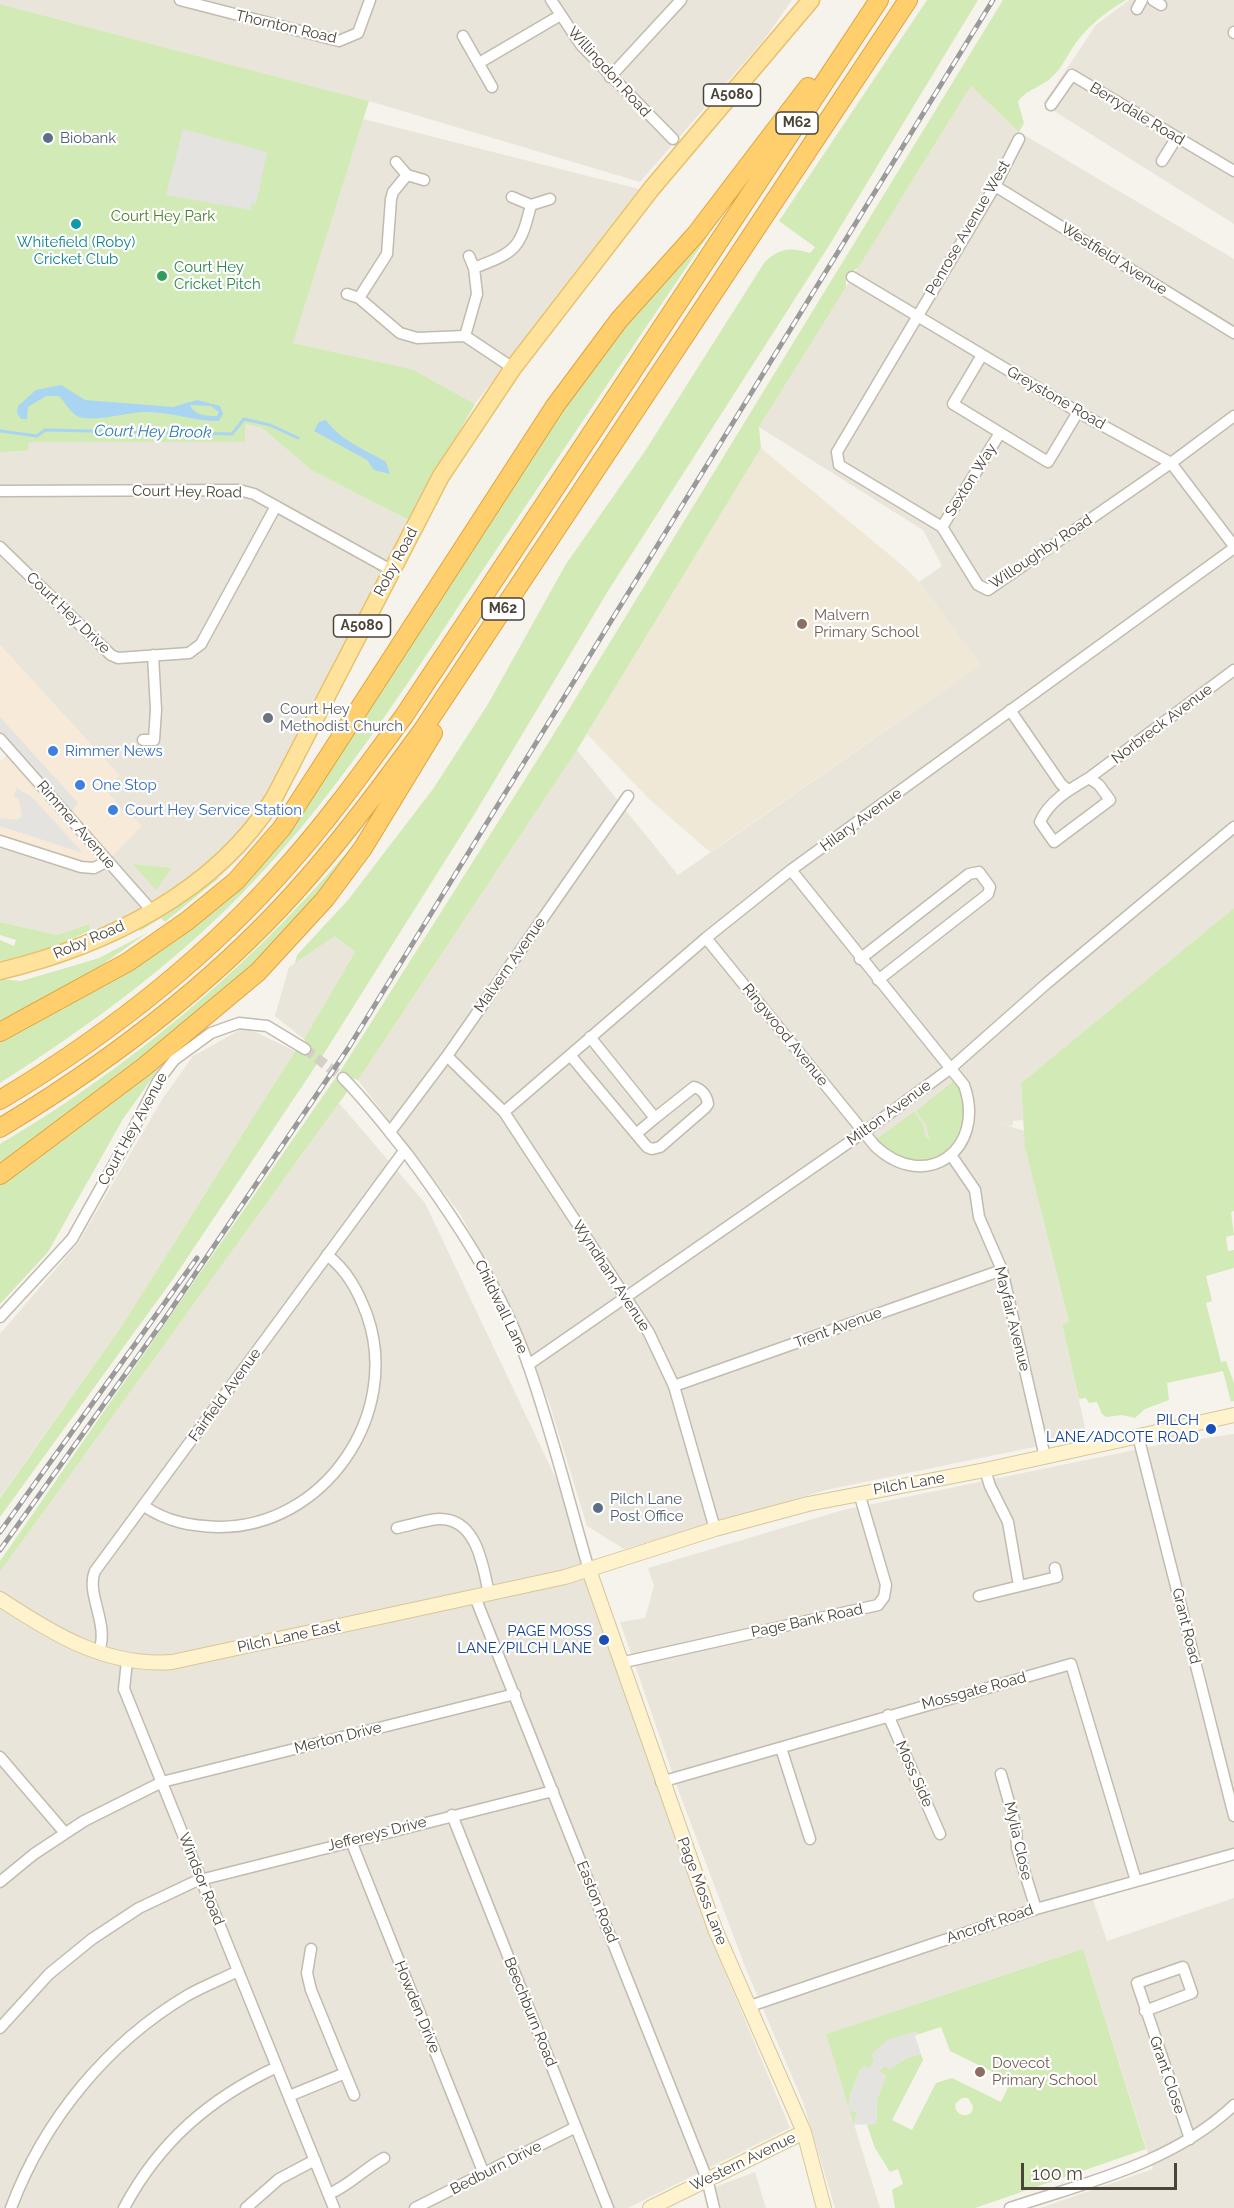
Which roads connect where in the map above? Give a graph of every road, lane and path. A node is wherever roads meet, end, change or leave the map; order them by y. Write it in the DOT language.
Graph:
graph roads {
  1 [pos="180,0"];
  2 [pos="370,0"];
  3 [pos="551,0"];
  4 [pos="681,0"];
  5 [pos="811,0"];
  6 [pos="874,0"];
  7 [pos="879,0"];
  8 [pos="908,0"];
  9 [pos="559,16"];
  10 [pos="463,36"];
  11 [pos="479,63"];
  12 [pos="610,77"];
  13 [pos="492,87"];
  14 [pos="1052,105"];
  15 [pos="1177,137"];
  16 [pos="673,139"];
  17 [pos="1019,139"];
  18 [pos="1162,160"];
  19 [pos="396,162"];
  20 [pos="1234,171"];
  21 [pos="407,175"];
  22 [pos="424,180"];
  23 [pos="995,186"];
  24 [pos="512,197"];
  25 [pos="550,199"];
  26 [pos="531,205"];
  27 [pos="469,256"];
  28 [pos="474,268"];
  29 [pos="852,277"];
  30 [pos="347,294"];
  31 [pos="359,298"];
  32 [pos="917,317"];
  33 [pos="1234,333"];
  34 [pos="465,336"];
  35 [pos="982,355"];
  36 [pos="513,368"];
  37 [pos="1078,412"];
  38 [pos="1234,416"];
  39 [pos="1000,433"];
  40 [pos="1171,463"];
  41 [pos="838,465"];
  42 [pos="0,491"];
  43 [pos="276,506"];
  44 [pos="565,516"];
  45 [pos="942,527"];
  46 [pos="0,547"];
  47 [pos="1234,547"];
  48 [pos="391,570"];
  49 [pos="153,655"];
  50 [pos="1234,670"];
  51 [pos="1010,711"];
  52 [pos="0,739"];
  53 [pos="143,740"];
  54 [pos="1089,778"];
  55 [pos="1068,790"];
  56 [pos="628,796"];
  57 [pos="1231,830"];
  58 [pos="0,841"];
  59 [pos="108,861"];
  60 [pos="791,870"];
  61 [pos="152,910"];
  62 [pos="706,938"];
  63 [pos="860,959"];
  64 [pos="0,971"];
  65 [pos="878,980"];
  66 [pos="0,1032"];
  67 [pos="590,1037"];
  68 [pos="305,1049"];
  69 [pos="570,1055"];
  70 [pos="447,1056"];
  71 [pos="951,1068"];
  72 [pos="344,1078"];
  73 [pos="0,1100"];
  74 [pos="504,1112"];
  75 [pos="655,1118"];
  76 [pos="0,1128"];
  77 [pos="390,1132"];
  78 [pos="864,1132"];
  79 [pos="636,1134"];
  80 [pos="404,1151"];
  81 [pos="951,1155"];
  82 [pos="0,1175"];
  83 [pos="327,1255"];
  84 [pos="1002,1270"];
  85 [pos="627,1298"];
  86 [pos="1,1316"];
  87 [pos="528,1365"];
  88 [pos="674,1386"];
  89 [pos="1234,1414"];
  90 [pos="1138,1436"];
  91 [pos="1045,1457"];
  92 [pos="985,1470"];
  93 [pos="859,1493"];
  94 [pos="144,1506"];
  95 [pos="397,1528"];
  96 [pos="714,1529"];
  97 [pos="1055,1568"];
  98 [pos="589,1570"];
  99 [pos="1019,1586"];
  100 [pos="482,1595"];
  101 [pos="979,1596"];
  102 [pos="0,1599"];
  103 [pos="99,1653"];
  104 [pos="127,1661"];
  105 [pos="620,1663"];
  106 [pos="514,1694"];
  107 [pos="888,1715"];
  108 [pos="782,1748"];
  109 [pos="0,1757"];
  110 [pos="1002,1774"];
  111 [pos="162,1782"];
  112 [pos="661,1782"];
  113 [pos="553,1791"];
  114 [pos="452,1815"];
  115 [pos="1234,1816"];
  116 [pos="66,1833"];
  117 [pos="940,1834"];
  118 [pos="810,1839"];
  119 [pos="351,1840"];
  120 [pos="1234,1854"];
  121 [pos="201,1879"];
  122 [pos="1136,1881"];
  123 [pos="0,1882"];
  124 [pos="1036,1909"];
  125 [pos="311,1949"];
  126 [pos="238,1971"];
  127 [pos="750,2006"];
  128 [pos="1145,2011"];
  129 [pos="0,2028"];
  130 [pos="277,2067"];
  131 [pos="345,2073"];
  132 [pos="354,2095"];
  133 [pos="289,2096"];
  134 [pos="1234,2105"];
  135 [pos="576,2127"];
  136 [pos="804,2132"];
  137 [pos="1190,2139"];
  138 [pos="384,2158"];
  139 [pos="315,2160"];
  140 [pos="484,2174"];
  141 [pos="707,2180"];
  142 [pos="329,2194"];
  143 [pos="11,2208"];
  144 [pos="124,2208"];
  145 [pos="246,2208"];
  146 [pos="334,2208"];
  147 [pos="415,2208"];
  148 [pos="608,2208"];
  149 [pos="650,2208"];
  150 [pos="714,2208"];
  151 [pos="824,2208"];
  152 [pos="1010,2208"];
  1 -- 2 [label="street, Thornton Road"];
  3 -- 9 [label="street, Willingdon Road"];
  4 -- 12 [label="street"];
  5 -- 36 [label="main road, Roby Road / A5080"];
  6 -- 66 [label="highway"];
  7 -- 73 [label="highway, M62"];
  8 -- 44 [label="highway, M62"];
  9 -- 11 [label="street"];
  9 -- 12 [label="street, Willingdon Road"];
  10 -- 11 [label="street"];
  11 -- 13 [label="street"];
  12 -- 16 [label="street, Willingdon Road"];
  14 -- 15 [label="street, Berrydale Road"];
  15 -- 18 [label="street"];
  15 -- 20 [label="street, Berrydale Road"];
  17 -- 23 [label="street, Penrose Avenue West"];
  19 -- 21 [label="street"];
  21 -- 22 [label="street"];
  21 -- 31 [label="street"];
  23 -- 32 [label="street, Penrose Avenue West"];
  23 -- 33 [label="street, Westfield Avenue"];
  24 -- 26 [label="street"];
  25 -- 26 [label="street"];
  26 -- 28 [label="street"];
  27 -- 28 [label="street"];
  28 -- 34 [label="street"];
  29 -- 32 [label="street, Greystone Road"];
  30 -- 31 [label="street"];
  31 -- 34 [label="street"];
  32 -- 35 [label="street, Greystone Road"];
  32 -- 41 [label="street, Penrose Avenue West"];
  34 -- 36 [label="street"];
  35 -- 37 [label="street, Greystone Road"];
  35 -- 39 [label="street, Sexton Way"];
  36 -- 48 [label="main road, Roby Road / A5080"];
  37 -- 39 [label="street, Sexton Way"];
  37 -- 40 [label="street, Greystone Road"];
  38 -- 40 [label="street"];
  39 -- 45 [label="street, Sexton Way"];
  40 -- 45 [label="street, Willoughby Road"];
  40 -- 47 [label="street, Greystone Road"];
  41 -- 45 [label="street, Willoughby Road"];
  42 -- 43 [label="street, Court Hey Road"];
  43 -- 48 [label="street, Court Hey Road"];
  43 -- 49 [label="street, Court Hey Drive"];
  44 -- 76 [label="highway, M62"];
  44 -- 82 [label="highway"];
  46 -- 49 [label="street, Court Hey Drive"];
  47 -- 51 [label="street, Hilary Avenue"];
  48 -- 61 [label="main road, Roby Road / A5080"];
  49 -- 53 [label="street"];
  50 -- 54 [label="street, Norbreck Avenue"];
  51 -- 55 [label="street"];
  51 -- 60 [label="street, Hilary Avenue"];
  52 -- 59 [label="street, Rimmer Avenue"];
  54 -- 55 [label="street, Norbreck Avenue"];
  54 -- 55 [label="street, Norbreck Avenue"];
  56 -- 70 [label="street, Malvern Avenue"];
  57 -- 71 [label="street, Milton Avenue"];
  58 -- 59 [label="street"];
  59 -- 61 [label="street, Rimmer Avenue"];
  60 -- 62 [label="street, Hilary Avenue"];
  60 -- 63 [label="street"];
  61 -- 64 [label="main road, Roby Road / A5080"];
  62 -- 67 [label="street, Hilary Avenue"];
  62 -- 78 [label="street, Ringwood Avenue"];
  63 -- 65 [label="street"];
  63 -- 65 [label="street"];
  65 -- 71 [label="street"];
  67 -- 69 [label="street, Hilary Avenue"];
  67 -- 75 [label="street"];
  68 -- 86 [label="street, Court Hey Avenue"];
  69 -- 74 [label="street, Hilary Avenue"];
  69 -- 79 [label="street"];
  70 -- 74 [label="street, Wyndham Avenue"];
  70 -- 77 [label="street, Malvern Avenue"];
  71 -- 78 [label="street, Milton Avenue"];
  71 -- 81 [label="street"];
  72 -- 77 [label="street, Childwall Lane"];
  74 -- 85 [label="street, Wyndham Avenue"];
  75 -- 79 [label="street"];
  75 -- 79 [label="street"];
  77 -- 80 [label="street, Childwall Lane"];
  78 -- 81 [label="street"];
  78 -- 85 [label="street, Milton Avenue"];
  80 -- 83 [label="street, Fairfield Avenue"];
  80 -- 87 [label="street, Childwall Lane"];
  81 -- 84 [label="street, Mayfair Avenue"];
  83 -- 94 [label="street, Fairfield Avenue"];
  83 -- 94 [label="street"];
  84 -- 88 [label="street, Trent Avenue"];
  84 -- 91 [label="street, Mayfair Avenue"];
  85 -- 87 [label="street, Milton Avenue"];
  85 -- 88 [label="street, Wyndham Avenue"];
  87 -- 98 [label="street, Childwall Lane"];
  88 -- 96 [label="street, Wyndham Avenue"];
  89 -- 90 [label="street, Pilch Lane"];
  90 -- 91 [label="street, Pilch Lane"];
  90 -- 115 [label="street, Grant Road"];
  91 -- 92 [label="street, Pilch Lane"];
  92 -- 93 [label="street, Pilch Lane"];
  92 -- 99 [label="street"];
  93 -- 96 [label="street, Pilch Lane"];
  93 -- 105 [label="street, Page Bank Road"];
  94 -- 103 [label="street, Fairfield Avenue"];
  95 -- 100 [label="street, Easton Road"];
  96 -- 98 [label="street, Pilch Lane"];
  97 -- 99 [label="street"];
  98 -- 100 [label="street, Pilch Lane East"];
  98 -- 105 [label="street, Page Moss Lane"];
  99 -- 101 [label="street"];
  100 -- 104 [label="street, Pilch Lane East"];
  100 -- 106 [label="street, Easton Road"];
  102 -- 103 [label="street, Pilch Lane East"];
  103 -- 104 [label="street, Pilch Lane East"];
  104 -- 111 [label="street, Windsor Road"];
  105 -- 112 [label="street, Page Moss Lane"];
  106 -- 111 [label="street, Merton Drive"];
  106 -- 113 [label="street, Easton Road"];
  107 -- 108 [label="street, Mossgate Road"];
  107 -- 117 [label="street, Moss Side"];
  107 -- 122 [label="street, Mossgate Road"];
  108 -- 112 [label="street, Mossgate Road"];
  108 -- 118 [label="street"];
  109 -- 116 [label="street"];
  110 -- 124 [label="street, Mylia Close"];
  111 -- 116 [label="street, Merton Drive"];
  111 -- 121 [label="street, Windsor Road"];
  112 -- 127 [label="street, Page Moss Lane"];
  113 -- 114 [label="street, Jeffereys Drive"];
  113 -- 141 [label="street, Easton Road"];
  114 -- 119 [label="street, Jeffereys Drive"];
  114 -- 135 [label="street, Beechburn Road"];
  116 -- 123 [label="street, Merton Drive"];
  119 -- 121 [label="street, Jeffereys Drive"];
  119 -- 140 [label="street, Howden Drive"];
  120 -- 122 [label="street, Ancroft Road"];
  121 -- 126 [label="street, Windsor Road"];
  121 -- 129 [label="street, Jeffereys Drive"];
  122 -- 124 [label="street, Ancroft Road"];
  124 -- 127 [label="street, Ancroft Road"];
  125 -- 131 [label="street"];
  126 -- 130 [label="street, Windsor Road"];
  126 -- 143 [label="street"];
  127 -- 136 [label="street, Page Moss Lane"];
  128 -- 128 [label="street, Grant Close"];
  128 -- 137 [label="street, Grant Close"];
  130 -- 133 [label="street, Windsor Road"];
  130 -- 144 [label="street"];
  131 -- 132 [label="street"];
  131 -- 133 [label="street"];
  133 -- 139 [label="street, Windsor Road"];
  134 -- 137 [label="street"];
  135 -- 140 [label="street, Bedburn Drive"];
  135 -- 148 [label="street, Beechburn Road"];
  136 -- 141 [label="street, Western Avenue"];
  136 -- 151 [label="street, Page Moss Lane"];
  137 -- 152 [label="street"];
  138 -- 142 [label="street"];
  139 -- 142 [label="street, Windsor Road"];
  139 -- 145 [label="street"];
  140 -- 147 [label="street, Bedburn Drive"];
  141 -- 149 [label="street, Western Avenue"];
  141 -- 150 [label="street, Easton Road"];
  142 -- 146 [label="street, Windsor Road"];
}
